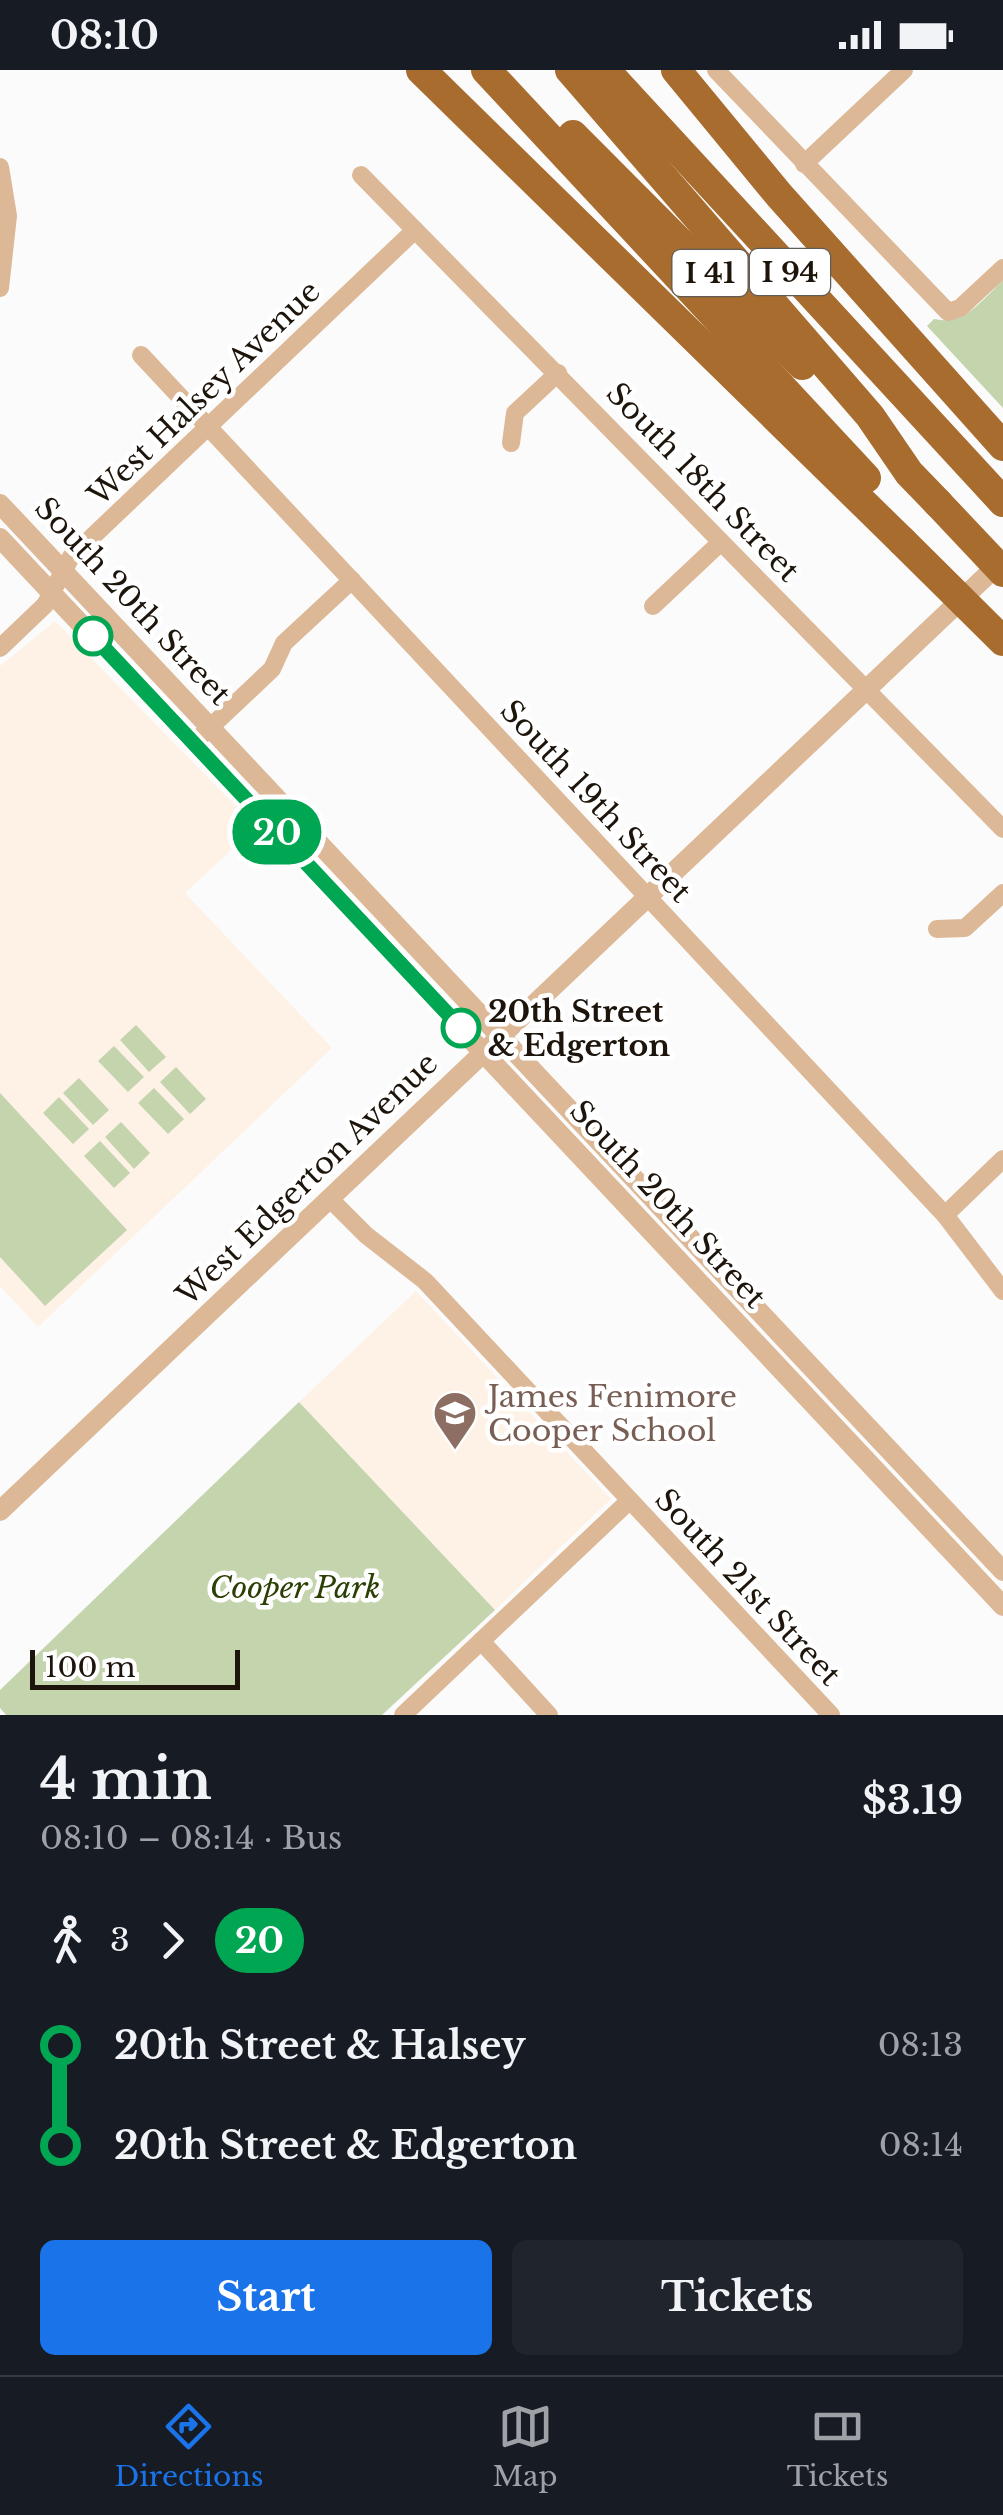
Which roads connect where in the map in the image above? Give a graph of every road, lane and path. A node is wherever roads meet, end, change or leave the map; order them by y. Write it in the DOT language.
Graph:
graph roads {
  1 [pos="421,70"];
  2 [pos="435,70"];
  3 [pos="486,70"];
  4 [pos="513,70"];
  5 [pos="570,70"];
  6 [pos="605,70"];
  7 [pos="657,70"];
  8 [pos="676,70"];
  9 [pos="716,70"];
  10 [pos="904,70"];
  11 [pos="804,164"];
  12 [pos="0,167"];
  13 [pos="362,175"];
  14 [pos="550,193"];
  15 [pos="779,195"];
  16 [pos="4,220"];
  17 [pos="415,230"];
  18 [pos="1003,268"];
  19 [pos="0,288"];
  20 [pos="141,355"];
  21 [pos="558,373"];
  22 [pos="208,428"];
  23 [pos="511,442"];
  24 [pos="1003,446"];
  25 [pos="910,474"];
  26 [pos="1003,502"];
  27 [pos="0,504"];
  28 [pos="909,535"];
  29 [pos="0,538"];
  30 [pos="720,542"];
  31 [pos="1003,560"];
  32 [pos="62,570"];
  33 [pos="1003,572"];
  34 [pos="352,580"];
  35 [pos="52,594"];
  36 [pos="653,606"];
  37 [pos="1003,622"];
  38 [pos="1003,641"];
  39 [pos="0,648"];
  40 [pos="868,687"];
  41 [pos="210,727"];
  42 [pos="194,743"];
  43 [pos="1003,829"];
  44 [pos="1003,894"];
  45 [pos="648,896"];
  46 [pos="936,929"];
  47 [pos="500,1035"];
  48 [pos="484,1052"];
  49 [pos="1003,1159"];
  50 [pos="330,1199"];
  51 [pos="945,1215"];
  52 [pos="1003,1291"];
  53 [pos="629,1500"];
  54 [pos="0,1511"];
  55 [pos="1003,1571"];
  56 [pos="1003,1606"];
  57 [pos="480,1641"];
  58 [pos="403,1715"];
  59 [pos="549,1715"];
  60 [pos="831,1715"];
  1 -- 14 [label="highway"];
  2 -- 14 [label="highway"];
  3 -- 28 [label="highway"];
  4 -- 25 [label="highway, I 41"];
  5 -- 25 [label="highway, I 94"];
  6 -- 26 [label="highway, I 94"];
  7 -- 15 [label="highway"];
  8 -- 15 [label="highway"];
  9 -- 11 [label="street"];
  10 -- 11 [label="street"];
  11 -- 18 [label="street"];
  12 -- 16 [label="street"];
  13 -- 17 [label="street, South 18th Street"];
  14 -- 28 [label="highway"];
  15 -- 24 [label="highway"];
  16 -- 19 [label="street"];
  17 -- 21 [label="street, South 18th Street"];
  17 -- 22 [label="street, West Halsey Avenue"];
  20 -- 22 [label="street, South 19th Street"];
  21 -- 23 [label="street"];
  21 -- 30 [label="street, South 18th Street"];
  22 -- 32 [label="street, West Halsey Avenue"];
  22 -- 34 [label="street, South 19th Street"];
  25 -- 33 [label="highway, I 41, bridge"];
  27 -- 32 [label="street, South 20th Street"];
  28 -- 37 [label="highway"];
  28 -- 38 [label="highway, bridge"];
  29 -- 35 [label="street, South 20th Street"];
  30 -- 36 [label="street"];
  30 -- 40 [label="street, South 18th Street"];
  31 -- 40 [label="street, West Edgerton Avenue"];
  32 -- 35 [label="street, West Halsey Avenue"];
  32 -- 41 [label="street, South 20th Street"];
  34 -- 41 [label="street"];
  34 -- 45 [label="street, South 19th Street"];
  35 -- 39 [label="street, West Halsey Avenue"];
  35 -- 42 [label="street, South 20th Street"];
  40 -- 43 [label="street, South 18th Street"];
  40 -- 45 [label="street, West Edgerton Avenue"];
  41 -- 42 [label="street"];
  41 -- 47 [label="street, South 20th Street"];
  42 -- 48 [label="street, South 20th Street"];
  44 -- 46 [label="street"];
  45 -- 47 [label="street, West Edgerton Avenue"];
  45 -- 51 [label="street, South 19th Street"];
  47 -- 48 [label="street, West Edgerton Avenue"];
  47 -- 55 [label="street, South 20th Street"];
  48 -- 50 [label="street, West Edgerton Avenue"];
  48 -- 56 [label="street, South 20th Street"];
  49 -- 51 [label="street"];
  50 -- 53 [label="street, South 21st Street"];
  50 -- 54 [label="street, West Edgerton Avenue"];
  51 -- 52 [label="street, South 19th Street"];
  53 -- 57 [label="street"];
  53 -- 60 [label="street, South 21st Street"];
  57 -- 58 [label="street"];
  57 -- 59 [label="street"];
}
